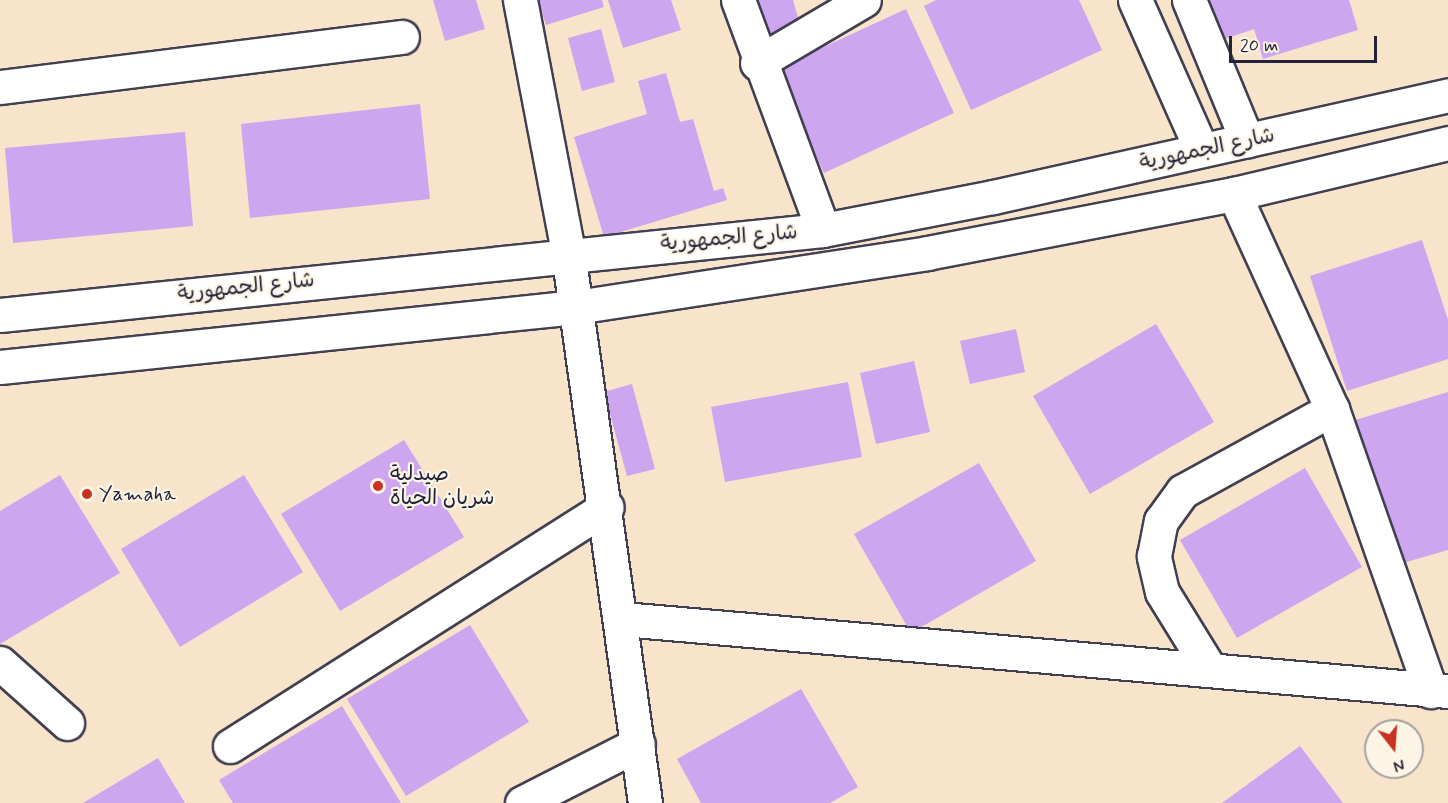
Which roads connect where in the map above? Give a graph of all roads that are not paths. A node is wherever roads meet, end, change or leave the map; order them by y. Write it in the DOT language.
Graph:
graph roads {
  1 [pos="520,0"];
  2 [pos="738,0"];
  3 [pos="864,0"];
  4 [pos="1135,0"];
  5 [pos="1189,0"];
  6 [pos="402,37"];
  7 [pos="757,63"];
  8 [pos="0,87"];
  9 [pos="1448,95"];
  10 [pos="1247,141"];
  11 [pos="1448,143"];
  12 [pos="1201,149"];
  13 [pos="1233,194"];
  14 [pos="823,230"];
  15 [pos="568,252"];
  16 [pos="576,307"];
  17 [pos="0,315"];
  18 [pos="0,367"];
  19 [pos="1332,409"];
  20 [pos="607,507"];
  21 [pos="623,619"];
  22 [pos="0,663"];
  23 [pos="1209,668"];
  24 [pos="1439,691"];
  25 [pos="67,723"];
  26 [pos="638,744"];
  27 [pos="230,746"];
  28 [pos="522,803"];
  29 [pos="645,803"];
  1 -- 15 [label="street"];
  2 -- 7 [label="street"];
  3 -- 7 [label="street"];
  4 -- 12 [label="street"];
  5 -- 10 [label="street"];
  6 -- 8 [label="street"];
  7 -- 14 [label="street"];
  9 -- 10 [label="street, شارع الجمهورية"];
  10 -- 12 [label="street, شارع الجمهورية"];
  11 -- 13 [label="street, شارع الجمهورية"];
  12 -- 14 [label="street, شارع الجمهورية"];
  13 -- 16 [label="street, شارع الجمهورية"];
  13 -- 19 [label="street"];
  14 -- 15 [label="street, شارع الجمهورية"];
  15 -- 16 [label="street"];
  15 -- 17 [label="street, شارع الجمهورية"];
  16 -- 18 [label="street, شارع الجمهورية"];
  16 -- 20 [label="street"];
  19 -- 23 [label="street"];
  19 -- 24 [label="street"];
  20 -- 21 [label="street"];
  20 -- 27 [label="street"];
  21 -- 23 [label="street"];
  21 -- 26 [label="street"];
  22 -- 25 [label="street"];
  23 -- 24 [label="street"];
  26 -- 28 [label="street"];
  26 -- 29 [label="street"];
}
